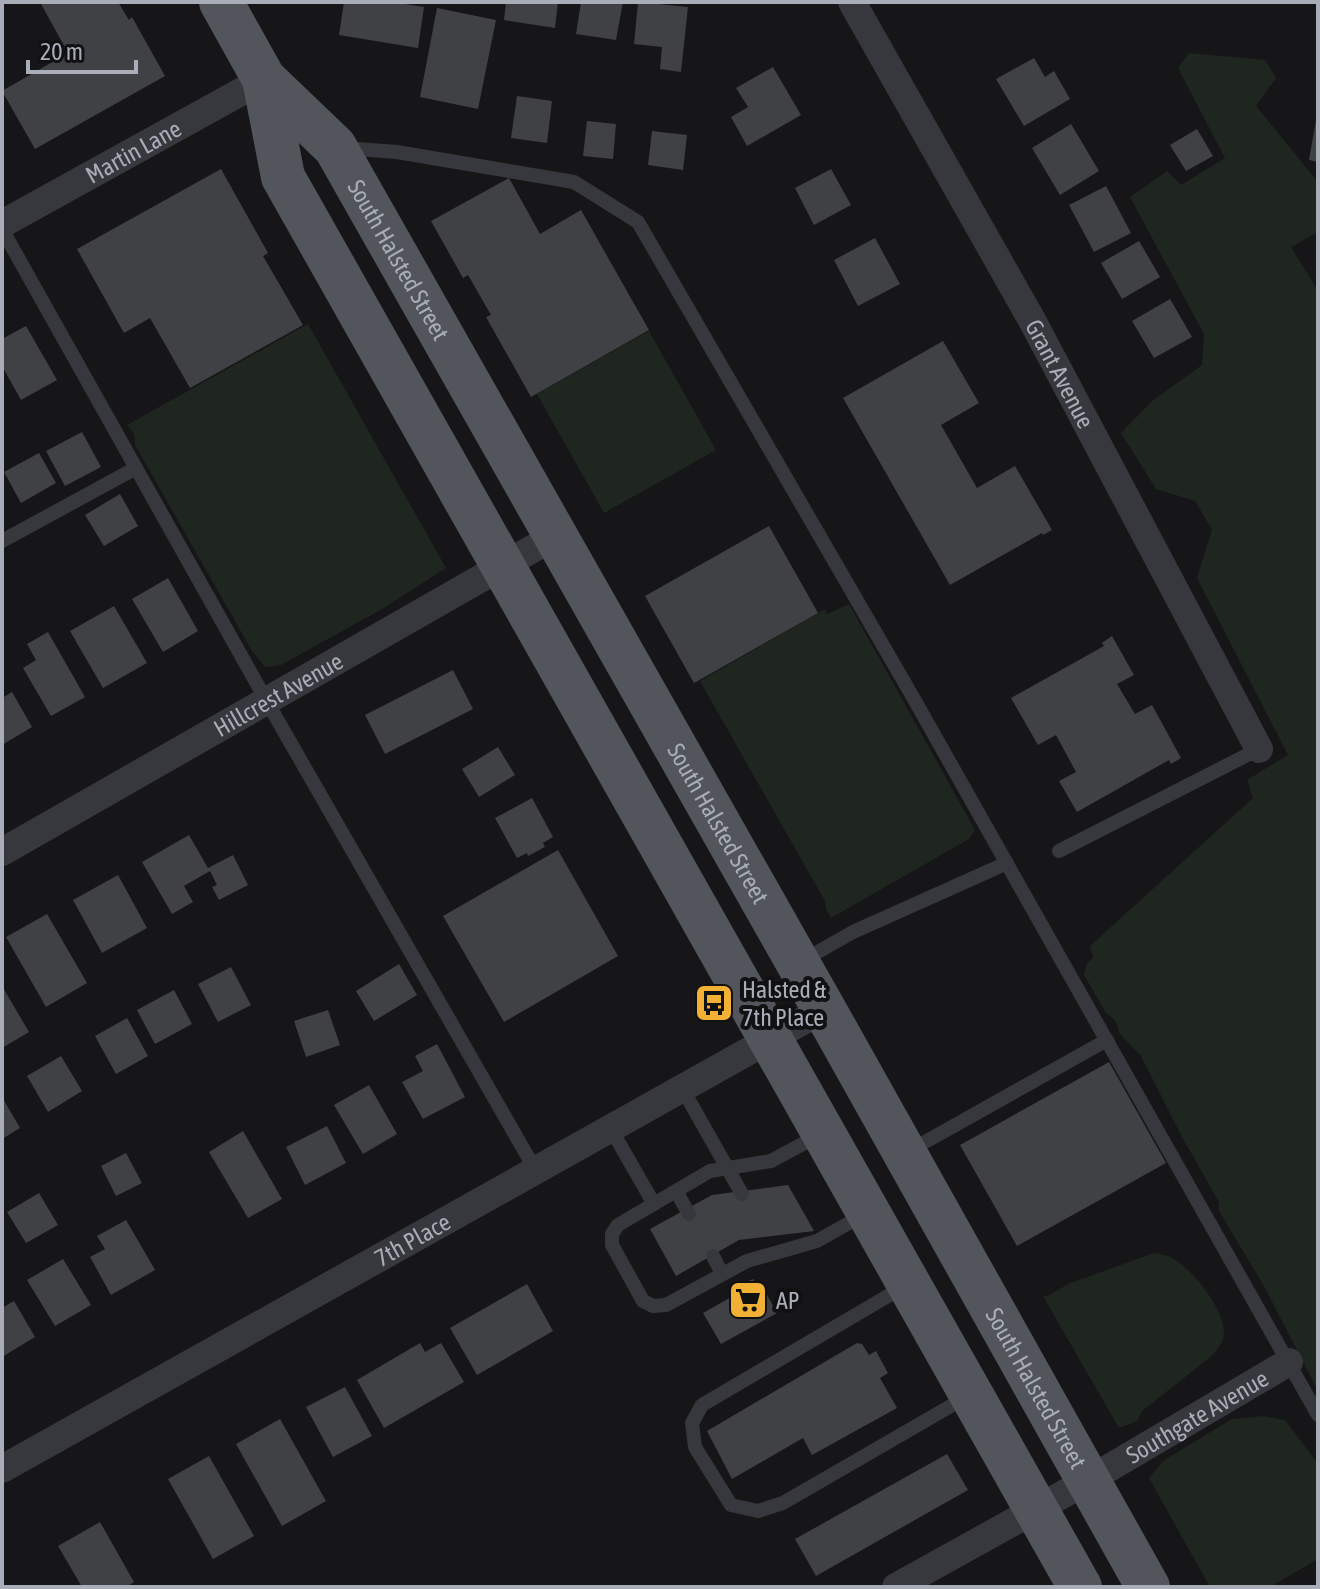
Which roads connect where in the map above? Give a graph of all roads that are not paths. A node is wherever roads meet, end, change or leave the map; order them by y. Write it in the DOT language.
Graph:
graph roads {
  1 [pos="221,2"];
  2 [pos="852,2"];
  3 [pos="264,79"];
  4 [pos="335,147"];
  5 [pos="2,226"];
  6 [pos="136,468"];
  7 [pos="555,536"];
  8 [pos="2,541"];
  9 [pos="503,566"];
  10 [pos="266,700"];
  11 [pos="1259,749"];
  12 [pos="1059,851"];
  13 [pos="2,852"];
  14 [pos="1007,863"];
  15 [pos="798,964"];
  16 [pos="824,1009"];
  17 [pos="771,1039"];
  18 [pos="1107,1040"];
  19 [pos="682,1088"];
  20 [pos="611,1129"];
  21 [pos="824,1132"];
  22 [pos="904,1154"];
  23 [pos="727,1168"];
  24 [pos="536,1171"];
  25 [pos="676,1191"];
  26 [pos="742,1194"];
  27 [pos="654,1204"];
  28 [pos="869,1212"];
  29 [pos="689,1214"];
  30 [pos="767,1239"];
  31 [pos="775,1253"];
  32 [pos="713,1256"];
  33 [pos="722,1274"];
  34 [pos="909,1284"];
  35 [pos="1289,1362"];
  36 [pos="971,1394"];
  37 [pos="1318,1415"];
  38 [pos="2,1469"];
  39 [pos="1087,1481"];
  40 [pos="1036,1509"];
  41 [pos="896,1587"];
  42 [pos="1080,1587"];
  43 [pos="1148,1587"];
  1 -- 3 [label="main road, South Halsted Street"];
  2 -- 11 [label="street, Grant Avenue"];
  3 -- 4 [label="main road, South Halsted Street"];
  3 -- 5 [label="street, Martin Lane"];
  3 -- 9 [label="main road, South Halsted Street"];
  4 -- 7 [label="main road, South Halsted Street"];
  4 -- 14 [label="lane"];
  5 -- 6 [label="lane"];
  6 -- 8 [label="lane"];
  6 -- 10 [label="lane"];
  7 -- 9 [label="street, Hillcrest Avenue"];
  7 -- 15 [label="main road, South Halsted Street"];
  9 -- 10 [label="street, Hillcrest Avenue"];
  9 -- 17 [label="main road, South Halsted Street"];
  10 -- 13 [label="street, Hillcrest Avenue"];
  10 -- 24 [label="lane"];
  11 -- 12 [label="lane"];
  14 -- 15 [label="lane"];
  14 -- 18 [label="lane"];
  15 -- 16 [label="main road, South Halsted Street"];
  16 -- 17 [label="street, 7th Place"];
  16 -- 22 [label="main road, South Halsted Street"];
  17 -- 19 [label="street, 7th Place"];
  17 -- 21 [label="main road, South Halsted Street"];
  18 -- 22 [label="lane"];
  18 -- 35 [label="lane"];
  19 -- 20 [label="street, 7th Place"];
  19 -- 23 [label="lane"];
  20 -- 24 [label="street, 7th Place"];
  20 -- 27 [label="lane"];
  21 -- 23 [label="lane"];
  21 -- 28 [label="main road, South Halsted Street"];
  22 -- 39 [label="main road, South Halsted Street"];
  23 -- 25 [label="lane"];
  23 -- 26 [label="lane"];
  24 -- 38 [label="street, 7th Place"];
  25 -- 27 [label="lane"];
  25 -- 29 [label="lane"];
  27 -- 33 [label="lane"];
  28 -- 31 [label="lane"];
  28 -- 34 [label="main road, South Halsted Street"];
  30 -- 31 [label="lane"];
  31 -- 33 [label="lane"];
  32 -- 33 [label="lane"];
  34 -- 36 [label="main road, South Halsted Street"];
  34 -- 36 [label="lane"];
  35 -- 37 [label="lane"];
  35 -- 39 [label="street, Southgate Avenue"];
  36 -- 40 [label="main road, South Halsted Street"];
  39 -- 40 [label="street, Southgate Avenue"];
  39 -- 43 [label="main road, South Halsted Street"];
  40 -- 41 [label="street, Southgate Avenue"];
  40 -- 42 [label="main road, South Halsted Street"];
}
